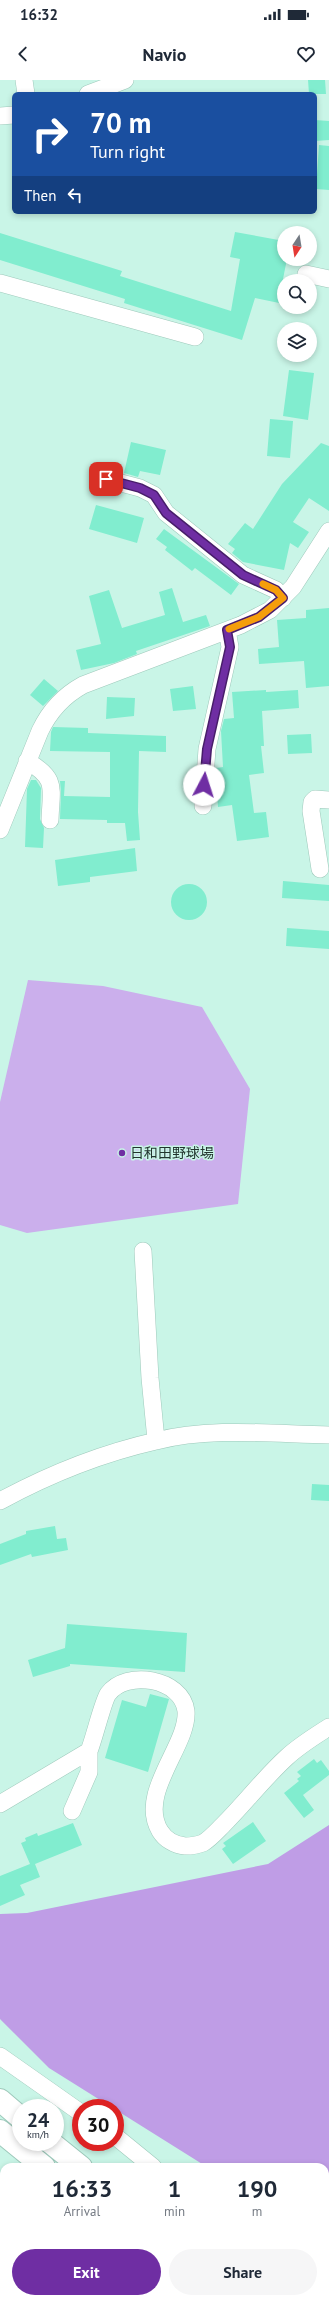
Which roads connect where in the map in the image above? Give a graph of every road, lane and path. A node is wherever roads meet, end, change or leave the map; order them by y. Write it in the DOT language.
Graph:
graph roads {
  1 [pos="24,80"];
  2 [pos="125,80"];
  3 [pos="26,92"];
  4 [pos="93,92"];
  5 [pos="12,115"];
  6 [pos="0,116"];
  7 [pos="317,276"];
  8 [pos="329,279"];
  9 [pos="0,283"];
  10 [pos="195,337"];
  11 [pos="106,479"];
  12 [pos="329,531"];
  13 [pos="283,598"];
  14 [pos="227,630"];
  15 [pos="27,761"];
  16 [pos="329,800"];
  17 [pos="202,806"];
  18 [pos="50,820"];
  19 [pos="0,830"];
  20 [pos="320,869"];
  21 [pos="143,1250"];
  22 [pos="329,1435"];
  23 [pos="156,1440"];
  24 [pos="0,1501"];
  25 [pos="329,1726"];
  26 [pos="89,1751"];
  27 [pos="0,1804"];
  28 [pos="72,1811"];
  29 [pos="0,2056"];
  30 [pos="0,2100"];
  31 [pos="72,2107"];
  32 [pos="12,2110"];
  33 [pos="0,2131"];
  34 [pos="124,2143"];
  35 [pos="61,2151"];
  36 [pos="39,2163"];
  37 [pos="76,2163"];
  38 [pos="148,2163"];
  1 -- 3 [label="street"];
  2 -- 4 [label="street"];
  5 -- 6 [label="street"];
  7 -- 8 [label="street"];
  9 -- 10 [label="street"];
  11 -- 13 [label="street"];
  12 -- 13 [label="street"];
  13 -- 14 [label="street"];
  14 -- 15 [label="street"];
  14 -- 17 [label="street"];
  15 -- 18 [label="street"];
  15 -- 19 [label="street"];
  16 -- 20 [label="street"];
  21 -- 23 [label="street"];
  22 -- 23 [label="street"];
  23 -- 24 [label="street"];
  25 -- 26 [label="street"];
  26 -- 27 [label="street"];
  26 -- 28 [label="street"];
  29 -- 31 [label="street"];
  30 -- 32 [label="highway"];
  33 -- 36 [label="highway"];
  34 -- 38 [label="street"];
  35 -- 37 [label="highway"];
}
